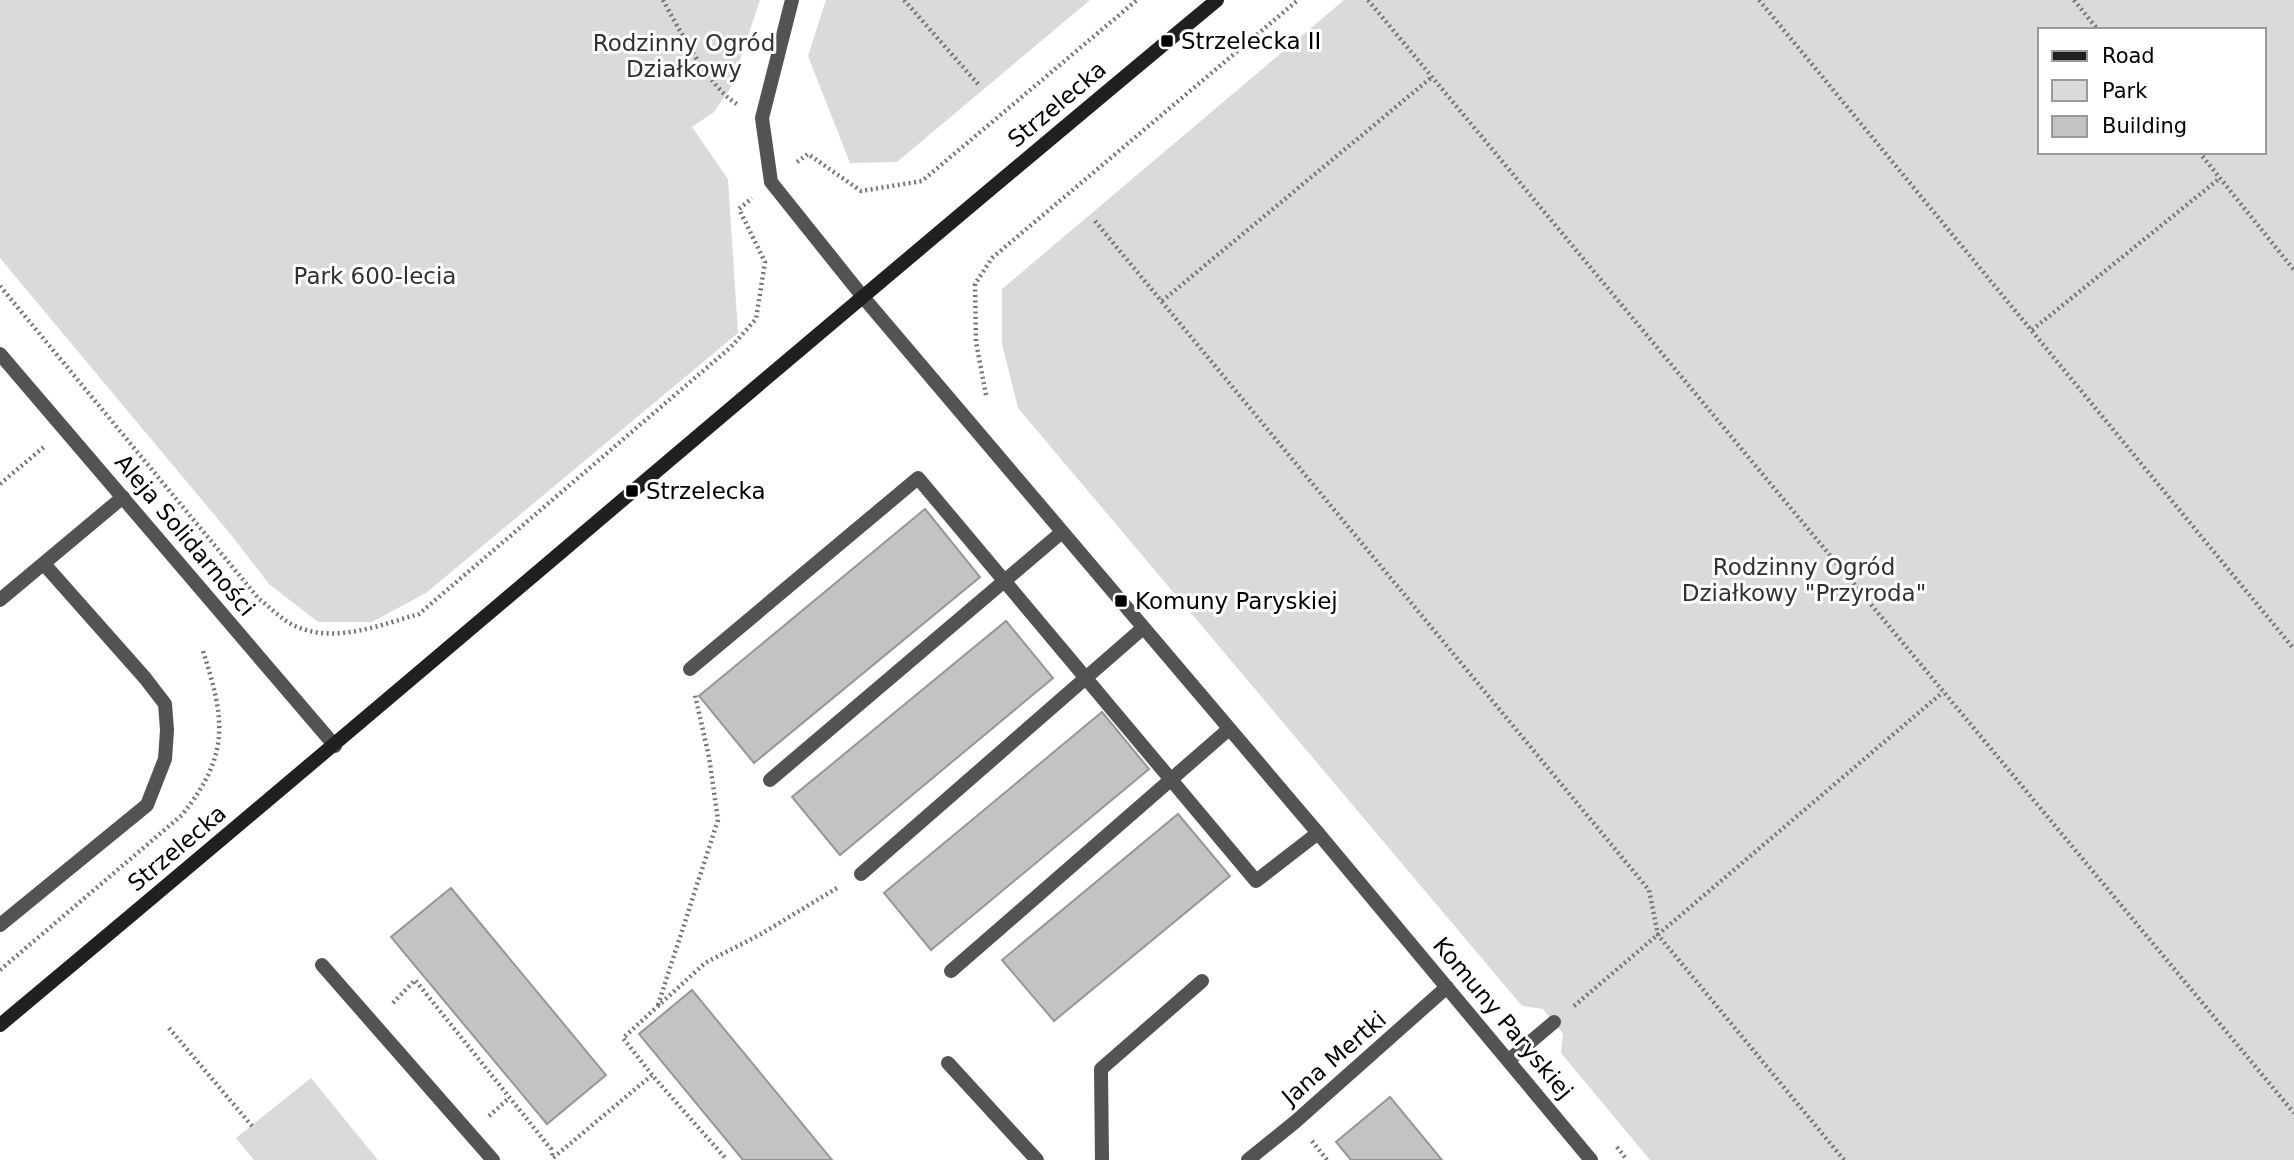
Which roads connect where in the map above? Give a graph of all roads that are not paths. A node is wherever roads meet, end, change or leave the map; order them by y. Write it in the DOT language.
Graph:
graph roads {
  1 [pos="792,0"];
  2 [pos="1217,0"];
  3 [pos="863,297"];
  4 [pos="0,354"];
  5 [pos="123,497"];
  6 [pos="1062,532"];
  7 [pos="44,564"];
  8 [pos="1004,581"];
  9 [pos="0,600"];
  10 [pos="1143,628"];
  11 [pos="690,669"];
  12 [pos="1086,678"];
  13 [pos="1229,729"];
  14 [pos="335,746"];
  15 [pos="1171,779"];
  16 [pos="770,780"];
  17 [pos="1318,833"];
  18 [pos="861,874"];
  19 [pos="0,925"];
  20 [pos="321,965"];
  21 [pos="951,971"];
  22 [pos="1202,981"];
  23 [pos="1447,987"];
  24 [pos="1554,1022"];
  25 [pos="0,1025"];
  26 [pos="1509,1060"];
  27 [pos="948,1063"];
  28 [pos="494,1160"];
  29 [pos="1037,1160"];
  30 [pos="1102,1160"];
  31 [pos="1248,1160"];
  32 [pos="1591,1160"];
  1 -- 3 [label="street"];
  2 -- 3 [label="street, Strzelecka"];
  3 -- 6 [label="street, Komuny Paryskiej"];
  3 -- 14 [label="street, Strzelecka"];
  4 -- 5 [label="street, Aleja Solidarności"];
  5 -- 7 [label="street"];
  5 -- 14 [label="street, Aleja Solidarności"];
  6 -- 8 [label="street"];
  6 -- 10 [label="street, Komuny Paryskiej"];
  7 -- 9 [label="street"];
  7 -- 19 [label="street"];
  8 -- 11 [label="street"];
  8 -- 12 [label="street"];
  8 -- 16 [label="street"];
  10 -- 12 [label="street"];
  10 -- 13 [label="street, Komuny Paryskiej"];
  12 -- 15 [label="street"];
  12 -- 18 [label="street"];
  13 -- 15 [label="street"];
  13 -- 17 [label="street, Komuny Paryskiej"];
  14 -- 25 [label="street, Strzelecka"];
  15 -- 17 [label="street"];
  15 -- 21 [label="street"];
  17 -- 23 [label="street, Komuny Paryskiej"];
  20 -- 28 [label="street"];
  22 -- 30 [label="street"];
  23 -- 26 [label="street, Komuny Paryskiej"];
  23 -- 31 [label="street, Jana Mertki"];
  24 -- 26 [label="street"];
  26 -- 32 [label="street, Komuny Paryskiej"];
  27 -- 29 [label="street"];
}
